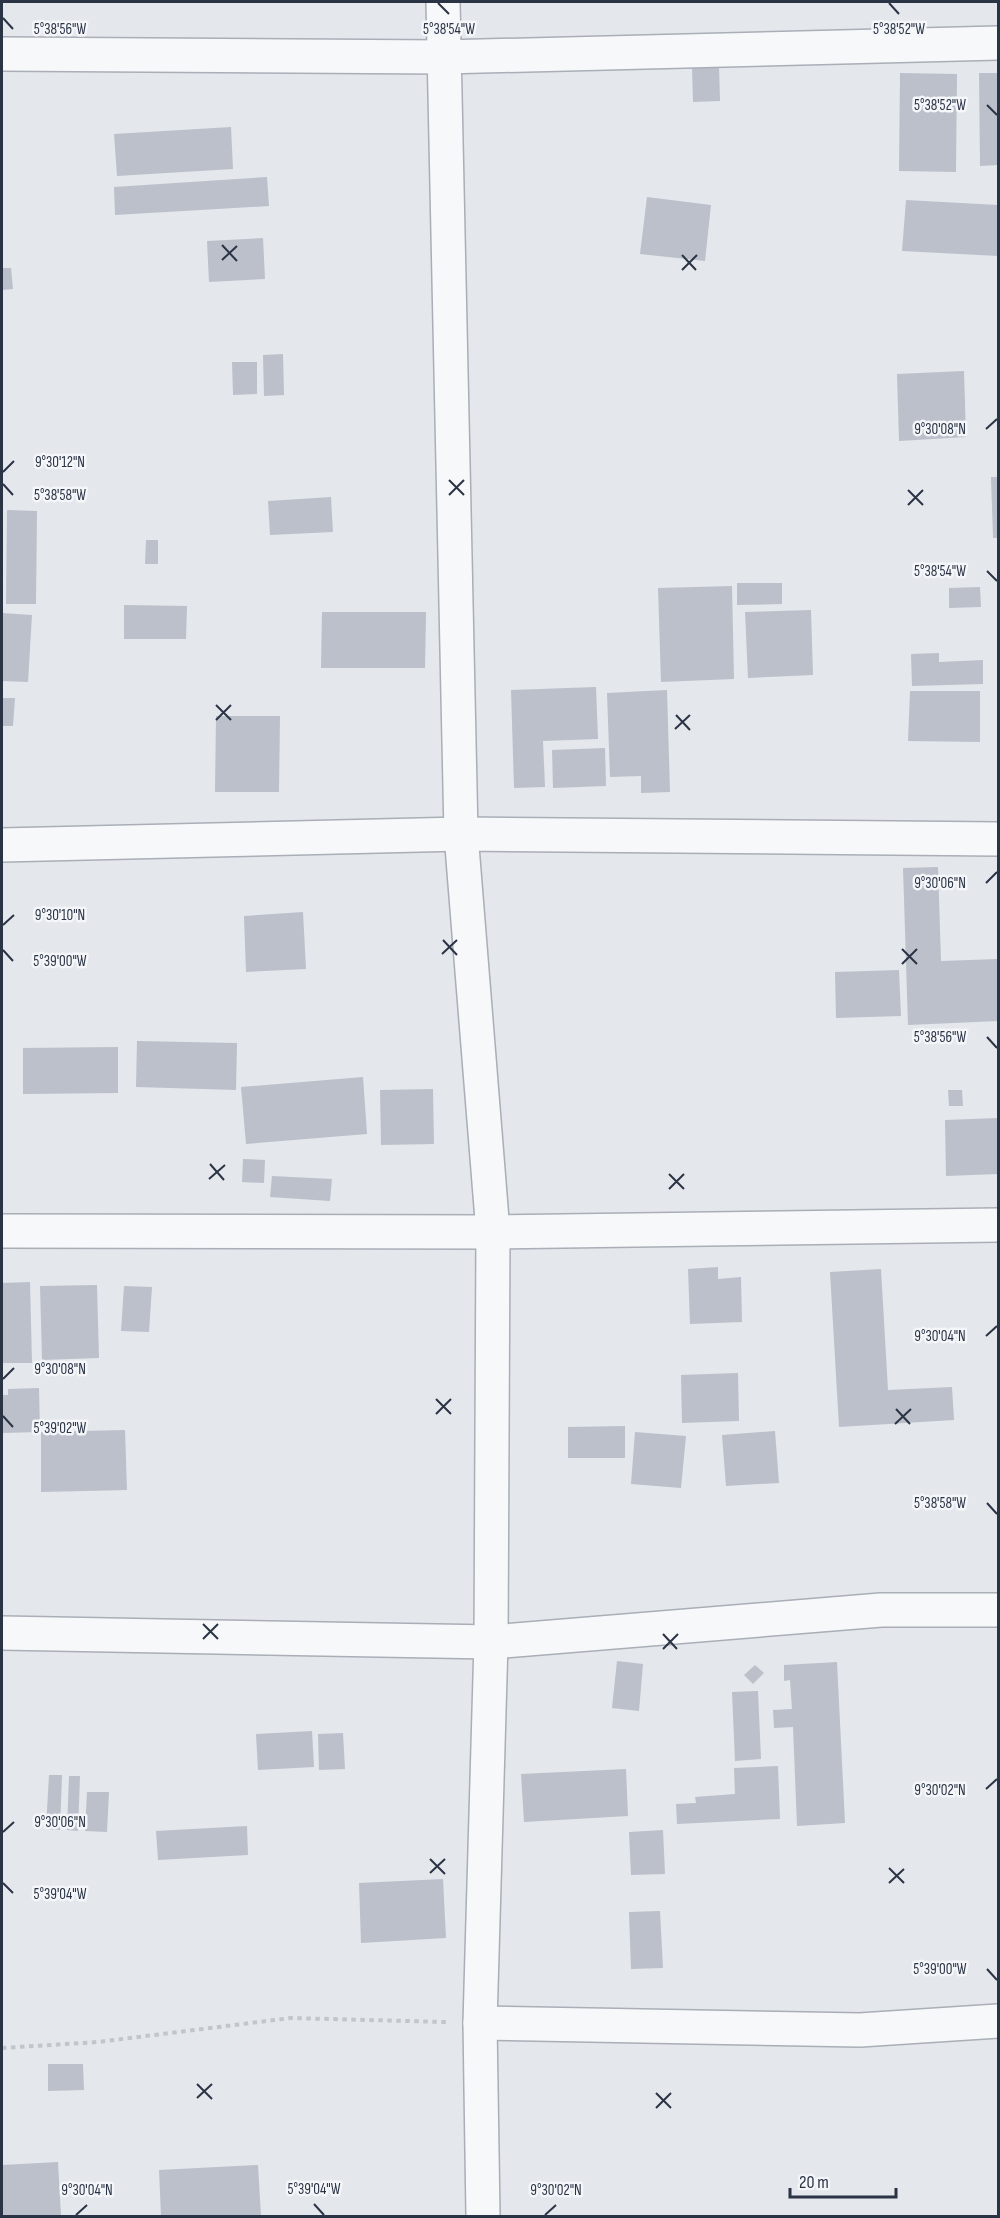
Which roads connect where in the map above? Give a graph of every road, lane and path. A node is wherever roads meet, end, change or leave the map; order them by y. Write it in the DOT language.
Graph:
graph roads {
  1 [pos="443,2"];
  2 [pos="999,43"];
  3 [pos="2,54"];
  4 [pos="444,57"];
  5 [pos="461,834"];
  6 [pos="999,839"];
  7 [pos="2,845"];
  8 [pos="999,1225"];
  9 [pos="2,1231"];
  10 [pos="493,1232"];
  11 [pos="999,1611"];
  12 [pos="2,1633"];
  13 [pos="491,1642"];
  14 [pos="999,2020"];
  15 [pos="480,2023"];
  16 [pos="2,2048"];
  17 [pos="483,2217"];
  1 -- 4 [label="street"];
  2 -- 4 [label="street"];
  3 -- 4 [label="street"];
  4 -- 5 [label="street"];
  5 -- 6 [label="street"];
  5 -- 7 [label="street"];
  5 -- 10 [label="street"];
  8 -- 10 [label="street"];
  9 -- 10 [label="street"];
  10 -- 13 [label="street"];
  11 -- 13 [label="street"];
  12 -- 13 [label="street"];
  13 -- 15 [label="street"];
  14 -- 15 [label="street"];
  15 -- 16 [label="path"];
  15 -- 17 [label="street"];
}
